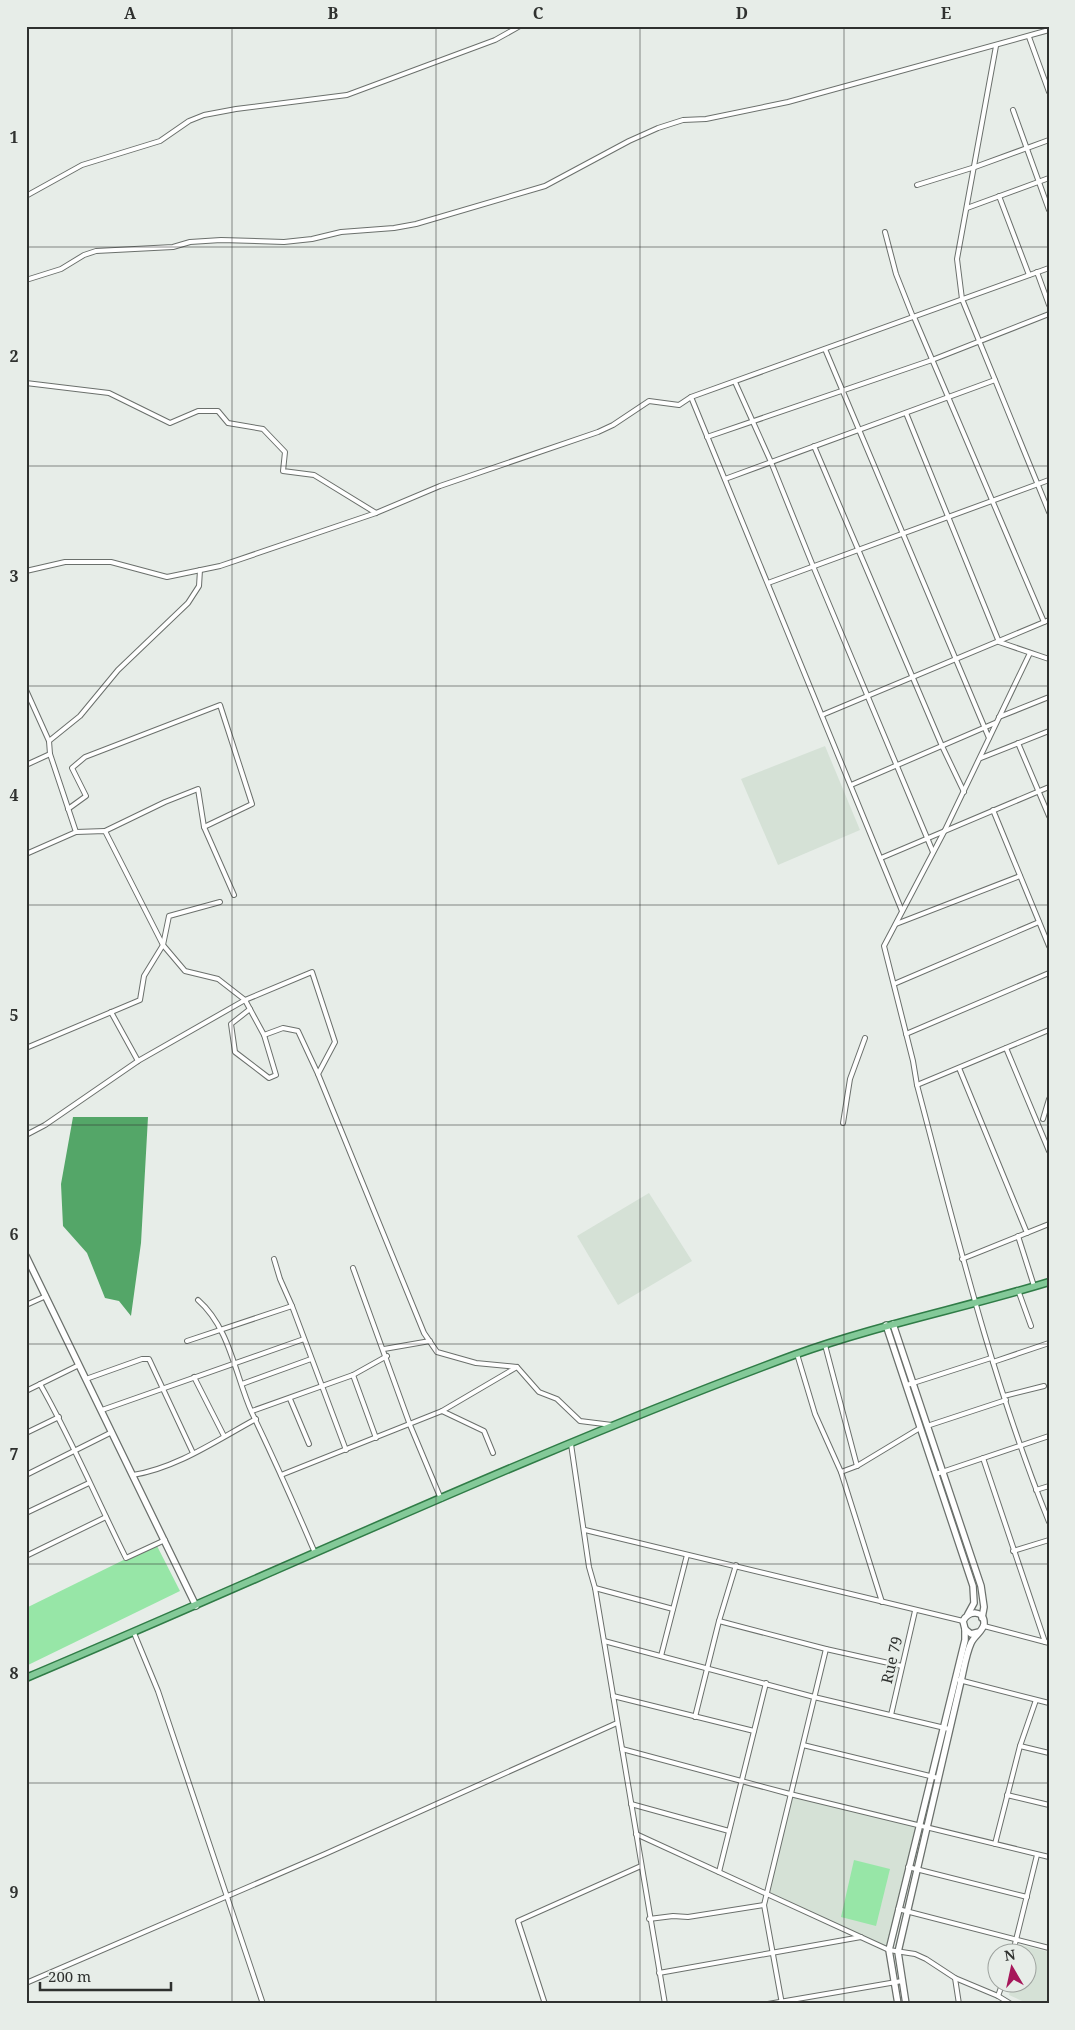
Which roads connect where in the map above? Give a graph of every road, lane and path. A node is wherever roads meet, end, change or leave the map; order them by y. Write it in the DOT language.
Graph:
graph roads {
  1 [pos="520,26"];
  2 [pos="1049,30"];
  3 [pos="1029,37"];
  4 [pos="996,46"];
  5 [pos="1049,92"];
  6 [pos="1014,110"];
  7 [pos="1049,140"];
  8 [pos="1027,147"];
  9 [pos="975,167"];
  10 [pos="1049,178"];
  11 [pos="1039,181"];
  12 [pos="917,185"];
  13 [pos="26,196"];
  14 [pos="999,196"];
  15 [pos="966,208"];
  16 [pos="1049,210"];
  17 [pos="884,232"];
  18 [pos="1049,268"];
  19 [pos="1037,272"];
  20 [pos="1029,275"];
  21 [pos="26,280"];
  22 [pos="962,299"];
  23 [pos="1049,305"];
  24 [pos="1049,314"];
  25 [pos="913,317"];
  26 [pos="979,342"];
  27 [pos="825,349"];
  28 [pos="932,360"];
  29 [pos="995,380"];
  30 [pos="735,382"];
  31 [pos="26,383"];
  32 [pos="842,390"];
  33 [pos="691,397"];
  34 [pos="948,397"];
  35 [pos="906,413"];
  36 [pos="753,420"];
  37 [pos="859,430"];
  38 [pos="708,437"];
  39 [pos="814,446"];
  40 [pos="771,462"];
  41 [pos="725,479"];
  42 [pos="1049,480"];
  43 [pos="1037,484"];
  44 [pos="992,501"];
  45 [pos="1049,512"];
  46 [pos="376,513"];
  47 [pos="948,517"];
  48 [pos="903,533"];
  49 [pos="858,550"];
  50 [pos="813,566"];
  51 [pos="200,570"];
  52 [pos="26,571"];
  53 [pos="768,582"];
  54 [pos="1049,620"];
  55 [pos="1044,622"];
  56 [pos="999,642"];
  57 [pos="1030,654"];
  58 [pos="956,659"];
  59 [pos="1049,659"];
  60 [pos="912,677"];
  61 [pos="26,690"];
  62 [pos="868,695"];
  63 [pos="1049,697"];
  64 [pos="822,715"];
  65 [pos="999,717"];
  66 [pos="995,723"];
  67 [pos="985,727"];
  68 [pos="1049,731"];
  69 [pos="990,738"];
  70 [pos="49,741"];
  71 [pos="1018,743"];
  72 [pos="942,746"];
  73 [pos="50,754"];
  74 [pos="981,758"];
  75 [pos="26,765"];
  76 [pos="896,766"];
  77 [pos="851,785"];
  78 [pos="1049,787"];
  79 [pos="1038,791"];
  80 [pos="964,792"];
  81 [pos="68,809"];
  82 [pos="993,810"];
  83 [pos="1049,816"];
  84 [pos="204,827"];
  85 [pos="945,830"];
  86 [pos="105,831"];
  87 [pos="76,832"];
  88 [pos="928,839"];
  89 [pos="933,852"];
  90 [pos="26,854"];
  91 [pos="881,858"];
  92 [pos="1020,876"];
  93 [pos="234,896"];
  94 [pos="220,902"];
  95 [pos="902,911"];
  96 [pos="1039,922"];
  97 [pos="895,924"];
  98 [pos="163,945"];
  99 [pos="1049,946"];
  100 [pos="1049,972"];
  101 [pos="894,984"];
  102 [pos="245,1000"];
  103 [pos="250,1009"];
  104 [pos="111,1012"];
  105 [pos="1049,1030"];
  106 [pos="906,1034"];
  107 [pos="264,1035"];
  108 [pos="865,1038"];
  109 [pos="26,1048"];
  110 [pos="1006,1048"];
  111 [pos="138,1061"];
  112 [pos="959,1068"];
  113 [pos="318,1074"];
  114 [pos="917,1085"];
  115 [pos="1049,1099"];
  116 [pos="1049,1116"];
  117 [pos="1042,1119"];
  118 [pos="1037,1121"];
  119 [pos="843,1123"];
  120 [pos="26,1135"];
  121 [pos="1049,1150"];
  122 [pos="1049,1224"];
  123 [pos="1027,1233"];
  124 [pos="1018,1236"];
  125 [pos="26,1256"];
  126 [pos="274,1259"];
  127 [pos="962,1259"];
  128 [pos="354,1268"];
  129 [pos="1049,1282"];
  130 [pos="1034,1286"];
  131 [pos="1018,1290"];
  132 [pos="46,1296"];
  133 [pos="198,1300"];
  134 [pos="974,1302"];
  135 [pos="26,1306"];
  136 [pos="292,1306"];
  137 [pos="890,1325"];
  138 [pos="1031,1326"];
  139 [pos="220,1330"];
  140 [pos="304,1339"];
  141 [pos="430,1340"];
  142 [pos="187,1341"];
  143 [pos="1049,1343"];
  144 [pos="825,1345"];
  145 [pos="384,1348"];
  146 [pos="797,1354"];
  147 [pos="386,1356"];
  148 [pos="311,1359"];
  149 [pos="992,1360"];
  150 [pos="234,1363"];
  151 [pos="79,1365"];
  152 [pos="517,1367"];
  153 [pos="353,1376"];
  154 [pos="194,1377"];
  155 [pos="86,1379"];
  156 [pos="40,1384"];
  157 [pos="242,1384"];
  158 [pos="910,1384"];
  159 [pos="321,1386"];
  160 [pos="1044,1386"];
  161 [pos="163,1388"];
  162 [pos="26,1391"];
  163 [pos="1005,1398"];
  164 [pos="290,1399"];
  165 [pos="102,1410"];
  166 [pos="252,1411"];
  167 [pos="442,1411"];
  168 [pos="59,1417"];
  169 [pos="256,1419"];
  170 [pos="410,1425"];
  171 [pos="616,1426"];
  172 [pos="924,1427"];
  173 [pos="112,1432"];
  174 [pos="26,1433"];
  175 [pos="224,1436"];
  176 [pos="1049,1436"];
  177 [pos="376,1438"];
  178 [pos="309,1444"];
  179 [pos="571,1444"];
  180 [pos="1022,1446"];
  181 [pos="346,1450"];
  182 [pos="74,1452"];
  183 [pos="193,1453"];
  184 [pos="493,1453"];
  185 [pos="983,1458"];
  186 [pos="857,1466"];
  187 [pos="841,1472"];
  188 [pos="939,1473"];
  189 [pos="26,1475"];
  190 [pos="133,1475"];
  191 [pos="281,1475"];
  192 [pos="89,1483"];
  193 [pos="1049,1486"];
  194 [pos="1036,1490"];
  195 [pos="441,1499"];
  196 [pos="26,1513"];
  197 [pos="106,1518"];
  198 [pos="1049,1522"];
  199 [pos="585,1530"];
  200 [pos="165,1540"];
  201 [pos="1049,1540"];
  202 [pos="1014,1552"];
  203 [pos="315,1553"];
  204 [pos="686,1555"];
  205 [pos="26,1556"];
  206 [pos="736,1565"];
  207 [pos="595,1588"];
  208 [pos="882,1603"];
  209 [pos="196,1606"];
  210 [pos="673,1609"];
  211 [pos="916,1611"];
  212 [pos="968,1614"];
  213 [pos="982,1618"];
  214 [pos="719,1621"];
  215 [pos="963,1621"];
  216 [pos="984,1626"];
  217 [pos="964,1629"];
  218 [pos="979,1632"];
  219 [pos="134,1633"];
  220 [pos="604,1641"];
  221 [pos="1047,1642"];
  222 [pos="826,1649"];
  223 [pos="661,1656"];
  224 [pos="902,1666"];
  225 [pos="707,1668"];
  226 [pos="26,1678"];
  227 [pos="958,1680"];
  228 [pos="766,1683"];
  229 [pos="613,1696"];
  230 [pos="814,1696"];
  231 [pos="1036,1700"];
  232 [pos="1049,1703"];
  233 [pos="891,1715"];
  234 [pos="695,1717"];
  235 [pos="617,1723"];
  236 [pos="942,1727"];
  237 [pos="949,1729"];
  238 [pos="754,1731"];
  239 [pos="803,1745"];
  240 [pos="1020,1746"];
  241 [pos="622,1749"];
  242 [pos="1049,1753"];
  243 [pos="930,1776"];
  244 [pos="938,1778"];
  245 [pos="742,1780"];
  246 [pos="790,1794"];
  247 [pos="1007,1795"];
  248 [pos="631,1804"];
  249 [pos="1049,1805"];
  250 [pos="919,1826"];
  251 [pos="926,1827"];
  252 [pos="729,1831"];
  253 [pos="636,1834"];
  254 [pos="995,1844"];
  255 [pos="1037,1855"];
  256 [pos="1049,1857"];
  257 [pos="641,1866"];
  258 [pos="908,1868"];
  259 [pos="916,1869"];
  260 [pos="719,1872"];
  261 [pos="766,1894"];
  262 [pos="226,1896"];
  263 [pos="1027,1897"];
  264 [pos="764,1905"];
  265 [pos="898,1909"];
  266 [pos="906,1911"];
  267 [pos="649,1919"];
  268 [pos="860,1937"];
  269 [pos="1018,1940"];
  270 [pos="1049,1948"];
  271 [pos="888,1950"];
  272 [pos="898,1952"];
  273 [pos="773,1954"];
  274 [pos="659,1973"];
  275 [pos="955,1978"];
  276 [pos="902,1981"];
  277 [pos="26,1982"];
  278 [pos="894,1982"];
  279 [pos="999,1992"];
  280 [pos="998,1996"];
  281 [pos="781,2003"];
  282 [pos="263,2004"];
  283 [pos="545,2004"];
  284 [pos="665,2004"];
  285 [pos="768,2004"];
  286 [pos="898,2004"];
  287 [pos="906,2004"];
  288 [pos="959,2004"];
  289 [pos="1011,2004"];
  1 -- 13 [label="street"];
  2 -- 3 [label="street"];
  3 -- 4 [label="street"];
  3 -- 5 [label="street"];
  4 -- 9 [label="street"];
  4 -- 21 [label="street"];
  6 -- 8 [label="street"];
  7 -- 8 [label="street"];
  8 -- 9 [label="street"];
  8 -- 11 [label="street"];
  9 -- 12 [label="street"];
  9 -- 15 [label="street"];
  10 -- 11 [label="street"];
  11 -- 14 [label="street"];
  11 -- 16 [label="street"];
  14 -- 15 [label="street"];
  14 -- 20 [label="street"];
  15 -- 22 [label="street"];
  17 -- 25 [label="street"];
  18 -- 19 [label="street"];
  19 -- 20 [label="street"];
  19 -- 23 [label="street"];
  20 -- 22 [label="street"];
  22 -- 25 [label="street"];
  22 -- 26 [label="street"];
  24 -- 26 [label="street"];
  25 -- 27 [label="street"];
  25 -- 28 [label="street"];
  26 -- 28 [label="street"];
  26 -- 29 [label="street"];
  27 -- 30 [label="street"];
  27 -- 32 [label="street"];
  28 -- 32 [label="street"];
  28 -- 34 [label="street"];
  29 -- 34 [label="street"];
  29 -- 43 [label="street"];
  30 -- 33 [label="street"];
  30 -- 36 [label="street"];
  31 -- 46 [label="street"];
  32 -- 36 [label="street"];
  32 -- 37 [label="street"];
  33 -- 38 [label="street"];
  33 -- 46 [label="street"];
  34 -- 35 [label="street"];
  34 -- 44 [label="street"];
  35 -- 37 [label="street"];
  35 -- 47 [label="street"];
  36 -- 38 [label="street"];
  36 -- 40 [label="street"];
  37 -- 39 [label="street"];
  37 -- 48 [label="street"];
  38 -- 41 [label="street"];
  39 -- 40 [label="street"];
  39 -- 49 [label="street"];
  40 -- 41 [label="street"];
  40 -- 50 [label="street"];
  41 -- 53 [label="street"];
  42 -- 43 [label="street"];
  43 -- 44 [label="street"];
  43 -- 45 [label="street"];
  44 -- 47 [label="street"];
  44 -- 55 [label="street"];
  46 -- 51 [label="street"];
  47 -- 48 [label="street"];
  47 -- 56 [label="street"];
  48 -- 49 [label="street"];
  48 -- 58 [label="street"];
  49 -- 50 [label="street"];
  49 -- 60 [label="street"];
  50 -- 53 [label="street"];
  50 -- 62 [label="street"];
  51 -- 52 [label="street"];
  51 -- 70 [label="street"];
  53 -- 64 [label="street"];
  54 -- 55 [label="street"];
  55 -- 56 [label="street"];
  56 -- 57 [label="street"];
  56 -- 58 [label="street"];
  57 -- 59 [label="street"];
  57 -- 65 [label="street"];
  58 -- 60 [label="street"];
  58 -- 67 [label="street"];
  60 -- 62 [label="street"];
  60 -- 72 [label="street"];
  61 -- 70 [label="street"];
  62 -- 64 [label="street"];
  62 -- 76 [label="street"];
  63 -- 65 [label="street"];
  64 -- 77 [label="street"];
  65 -- 66 [label="street"];
  66 -- 67 [label="street"];
  66 -- 69 [label="street"];
  67 -- 69 [label="street"];
  67 -- 72 [label="street"];
  68 -- 71 [label="street"];
  69 -- 74 [label="street"];
  70 -- 73 [label="street"];
  71 -- 74 [label="street"];
  71 -- 79 [label="street"];
  72 -- 76 [label="street"];
  72 -- 80 [label="street"];
  73 -- 75 [label="street"];
  73 -- 81 [label="street"];
  74 -- 80 [label="street"];
  76 -- 77 [label="street"];
  76 -- 88 [label="street"];
  77 -- 91 [label="street"];
  78 -- 79 [label="street"];
  79 -- 82 [label="street"];
  79 -- 83 [label="street"];
  80 -- 85 [label="street"];
  81 -- 84 [label="street"];
  81 -- 87 [label="street"];
  82 -- 85 [label="street"];
  82 -- 92 [label="street"];
  84 -- 86 [label="street"];
  84 -- 93 [label="street"];
  85 -- 88 [label="street"];
  85 -- 89 [label="street"];
  86 -- 87 [label="street"];
  86 -- 98 [label="street"];
  87 -- 90 [label="street"];
  88 -- 89 [label="street"];
  88 -- 91 [label="street"];
  89 -- 95 [label="street"];
  91 -- 95 [label="street"];
  92 -- 96 [label="street"];
  92 -- 97 [label="street"];
  94 -- 98 [label="street"];
  95 -- 97 [label="street"];
  96 -- 99 [label="street"];
  96 -- 101 [label="street"];
  97 -- 101 [label="street"];
  98 -- 102 [label="street"];
  98 -- 104 [label="street"];
  100 -- 106 [label="street"];
  101 -- 106 [label="street"];
  102 -- 103 [label="street"];
  102 -- 111 [label="street"];
  102 -- 113 [label="street"];
  103 -- 107 [label="street"];
  103 -- 107 [label="street"];
  104 -- 109 [label="street"];
  104 -- 111 [label="street"];
  105 -- 110 [label="street"];
  106 -- 114 [label="street"];
  107 -- 113 [label="street"];
  108 -- 119 [label="street"];
  110 -- 112 [label="street"];
  110 -- 118 [label="street"];
  111 -- 120 [label="street"];
  112 -- 114 [label="street"];
  112 -- 123 [label="street"];
  113 -- 141 [label="street"];
  114 -- 127 [label="street"];
  115 -- 117 [label="street"];
  116 -- 117 [label="street"];
  117 -- 118 [label="street"];
  118 -- 121 [label="street"];
  122 -- 123 [label="street"];
  123 -- 124 [label="street"];
  124 -- 127 [label="street"];
  124 -- 130 [label="street"];
  125 -- 132 [label="street"];
  126 -- 136 [label="street"];
  127 -- 134 [label="street"];
  128 -- 145 [label="street"];
  129 -- 130 [label="main road"];
  130 -- 131 [label="main road"];
  131 -- 134 [label="main road"];
  131 -- 138 [label="street"];
  132 -- 135 [label="street"];
  132 -- 151 [label="street"];
  133 -- 139 [label="street"];
  134 -- 137 [label="main road"];
  134 -- 149 [label="street"];
  136 -- 139 [label="street"];
  136 -- 140 [label="street"];
  137 -- 144 [label="main road"];
  137 -- 158 [label="street"];
  139 -- 142 [label="street"];
  139 -- 150 [label="street"];
  140 -- 148 [label="street"];
  140 -- 150 [label="street"];
  141 -- 145 [label="street"];
  141 -- 152 [label="street"];
  143 -- 149 [label="street"];
  144 -- 146 [label="main road"];
  144 -- 186 [label="street"];
  145 -- 147 [label="street"];
  146 -- 171 [label="main road"];
  146 -- 187 [label="street"];
  147 -- 153 [label="street"];
  147 -- 170 [label="street"];
  148 -- 157 [label="street"];
  148 -- 159 [label="street"];
  149 -- 158 [label="street"];
  149 -- 163 [label="street"];
  150 -- 154 [label="street"];
  150 -- 157 [label="street"];
  151 -- 155 [label="street"];
  151 -- 156 [label="street"];
  152 -- 167 [label="street"];
  152 -- 171 [label="street"];
  153 -- 159 [label="street"];
  153 -- 177 [label="street"];
  154 -- 161 [label="street"];
  154 -- 175 [label="street"];
  155 -- 161 [label="street"];
  155 -- 165 [label="street"];
  156 -- 162 [label="street"];
  156 -- 168 [label="street"];
  157 -- 166 [label="street"];
  158 -- 172 [label="street"];
  159 -- 164 [label="street"];
  159 -- 181 [label="street"];
  160 -- 163 [label="street"];
  161 -- 165 [label="street"];
  161 -- 183 [label="street"];
  163 -- 172 [label="street"];
  163 -- 180 [label="street"];
  164 -- 166 [label="street"];
  164 -- 178 [label="street"];
  165 -- 173 [label="street"];
  166 -- 169 [label="street"];
  167 -- 170 [label="street"];
  167 -- 184 [label="street"];
  168 -- 174 [label="street"];
  168 -- 182 [label="street"];
  169 -- 175 [label="street"];
  169 -- 191 [label="street"];
  170 -- 177 [label="street"];
  170 -- 195 [label="street"];
  171 -- 179 [label="main road"];
  172 -- 186 [label="street"];
  172 -- 188 [label="street"];
  173 -- 182 [label="street"];
  173 -- 190 [label="street"];
  175 -- 183 [label="street"];
  176 -- 180 [label="street"];
  177 -- 181 [label="street"];
  179 -- 195 [label="main road"];
  179 -- 199 [label="street"];
  180 -- 185 [label="street"];
  180 -- 194 [label="street"];
  181 -- 191 [label="street"];
  182 -- 189 [label="street"];
  182 -- 192 [label="street"];
  183 -- 190 [label="street"];
  185 -- 188 [label="street"];
  185 -- 202 [label="street"];
  186 -- 187 [label="street"];
  187 -- 208 [label="street"];
  188 -- 212 [label="street"];
  188 -- 213 [label="street"];
  190 -- 200 [label="street"];
  191 -- 203 [label="street"];
  192 -- 196 [label="street"];
  192 -- 197 [label="street"];
  193 -- 194 [label="street"];
  194 -- 198 [label="street"];
  195 -- 203 [label="main road"];
  197 -- 200 [label="street"];
  197 -- 205 [label="street"];
  199 -- 204 [label="street"];
  199 -- 207 [label="street"];
  200 -- 209 [label="street"];
  201 -- 202 [label="street"];
  202 -- 221 [label="street"];
  203 -- 209 [label="main road"];
  204 -- 206 [label="street"];
  204 -- 210 [label="street"];
  206 -- 208 [label="street"];
  206 -- 214 [label="street"];
  207 -- 210 [label="street"];
  207 -- 220 [label="street"];
  208 -- 211 [label="street"];
  209 -- 219 [label="main road"];
  210 -- 223 [label="street"];
  211 -- 215 [label="street"];
  211 -- 224 [label="street, Rue 79"];
  212 -- 213 [label="street"];
  212 -- 215 [label="street"];
  213 -- 216 [label="street"];
  214 -- 222 [label="street"];
  214 -- 225 [label="street"];
  215 -- 217 [label="street"];
  216 -- 218 [label="street"];
  216 -- 221 [label="street"];
  217 -- 218 [label="street"];
  217 -- 227 [label="street"];
  218 -- 227 [label="street"];
  219 -- 226 [label="main road"];
  219 -- 262 [label="street"];
  220 -- 223 [label="street"];
  220 -- 229 [label="street"];
  222 -- 224 [label="street"];
  222 -- 230 [label="street"];
  223 -- 225 [label="street"];
  224 -- 233 [label="street, Rue 79"];
  225 -- 228 [label="street"];
  225 -- 234 [label="street"];
  227 -- 231 [label="street"];
  227 -- 236 [label="street"];
  227 -- 237 [label="street"];
  228 -- 230 [label="street"];
  228 -- 238 [label="street"];
  229 -- 234 [label="street"];
  229 -- 235 [label="street"];
  230 -- 233 [label="street"];
  230 -- 239 [label="street"];
  231 -- 232 [label="street"];
  231 -- 240 [label="street"];
  233 -- 236 [label="street"];
  234 -- 238 [label="street"];
  235 -- 241 [label="street"];
  235 -- 262 [label="street"];
  236 -- 237 [label="street"];
  236 -- 243 [label="street"];
  237 -- 244 [label="street"];
  238 -- 245 [label="street"];
  239 -- 243 [label="street"];
  239 -- 246 [label="street"];
  240 -- 242 [label="street"];
  240 -- 247 [label="street"];
  241 -- 245 [label="street"];
  241 -- 248 [label="street"];
  243 -- 244 [label="street"];
  243 -- 250 [label="street"];
  244 -- 251 [label="street"];
  245 -- 246 [label="street"];
  245 -- 252 [label="street"];
  246 -- 250 [label="street"];
  246 -- 261 [label="street"];
  247 -- 249 [label="street"];
  247 -- 254 [label="street"];
  248 -- 252 [label="street"];
  248 -- 253 [label="street"];
  250 -- 251 [label="street"];
  250 -- 258 [label="street"];
  251 -- 254 [label="street"];
  251 -- 259 [label="street"];
  252 -- 260 [label="street"];
  253 -- 257 [label="street"];
  253 -- 260 [label="street"];
  254 -- 255 [label="street"];
  255 -- 256 [label="street"];
  255 -- 263 [label="street"];
  257 -- 267 [label="street"];
  257 -- 283 [label="street"];
  258 -- 259 [label="street"];
  258 -- 265 [label="street"];
  259 -- 263 [label="street"];
  259 -- 266 [label="street"];
  260 -- 261 [label="street"];
  261 -- 264 [label="street"];
  261 -- 268 [label="street"];
  262 -- 277 [label="street"];
  262 -- 282 [label="street"];
  263 -- 269 [label="street"];
  264 -- 267 [label="street"];
  264 -- 273 [label="street"];
  265 -- 266 [label="street"];
  265 -- 271 [label="street"];
  266 -- 269 [label="street"];
  266 -- 272 [label="street"];
  267 -- 274 [label="street"];
  268 -- 271 [label="street"];
  268 -- 273 [label="street"];
  269 -- 270 [label="street"];
  271 -- 272 [label="street"];
  271 -- 278 [label="street"];
  272 -- 275 [label="street"];
  272 -- 276 [label="street"];
  273 -- 274 [label="street"];
  273 -- 281 [label="street"];
  274 -- 284 [label="street"];
  275 -- 280 [label="street"];
  275 -- 288 [label="street"];
  276 -- 278 [label="street"];
  276 -- 287 [label="street"];
  278 -- 281 [label="street"];
  278 -- 286 [label="street"];
  279 -- 280 [label="street"];
  280 -- 289 [label="street"];
  281 -- 285 [label="street"];
}
